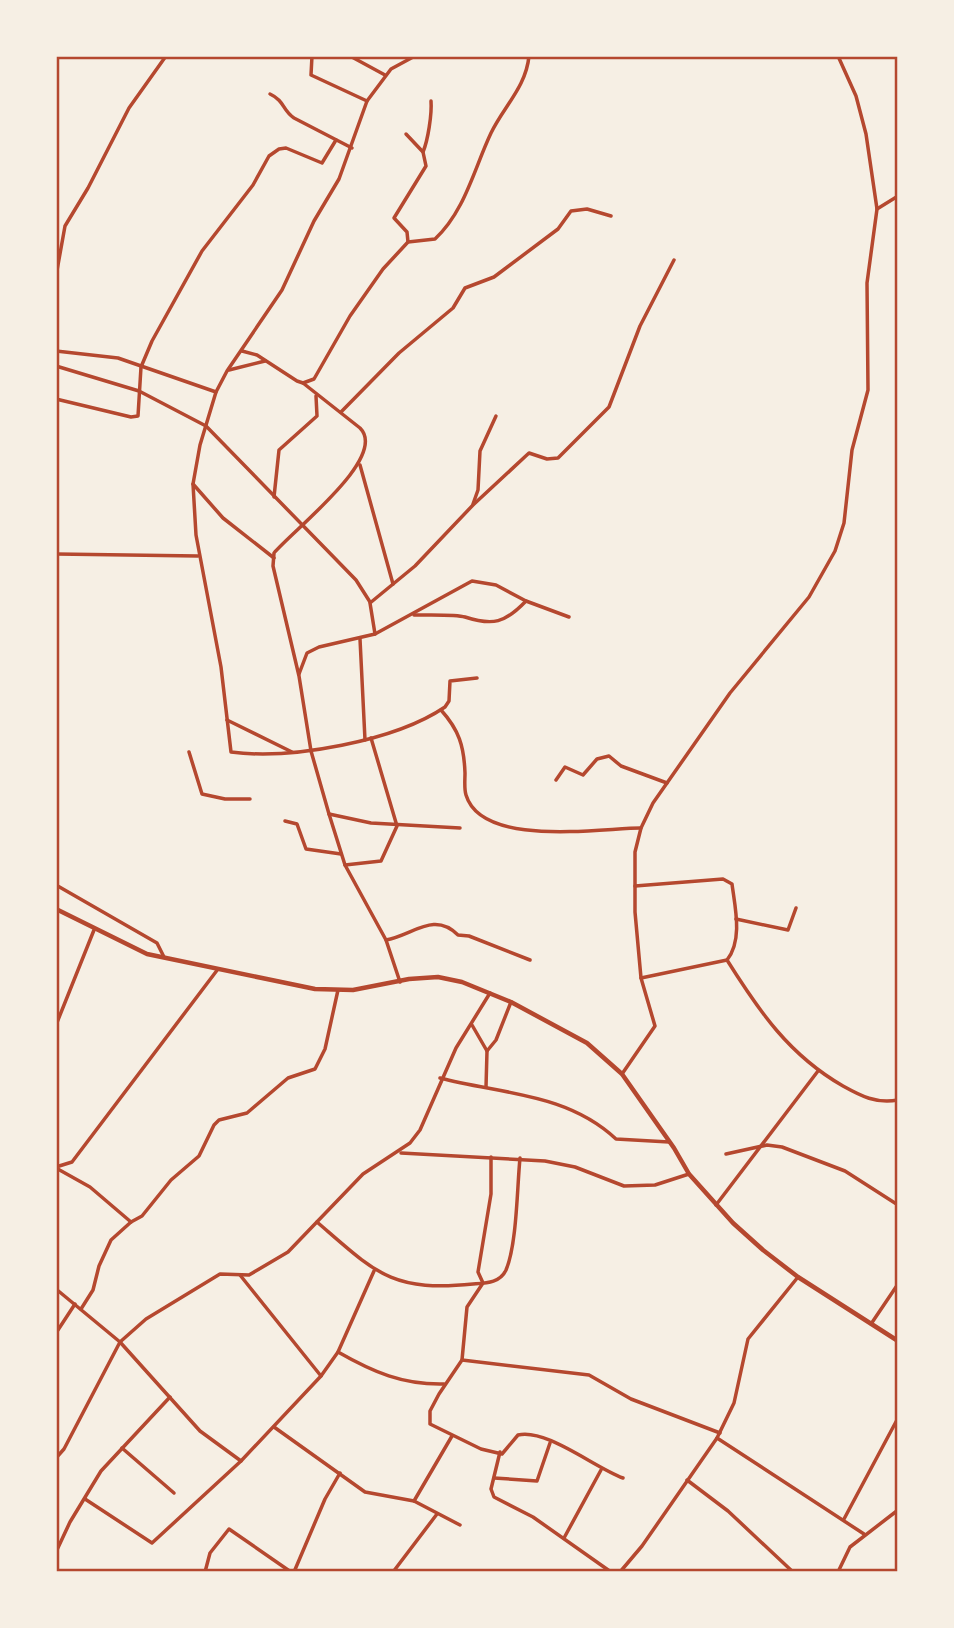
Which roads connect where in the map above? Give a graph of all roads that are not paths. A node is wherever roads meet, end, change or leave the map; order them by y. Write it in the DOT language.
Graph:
graph roads {
  1 [pos="166,56"];
  2 [pos="312,56"];
  3 [pos="350,56"];
  4 [pos="415,56"];
  5 [pos="529,56"];
  6 [pos="838,56"];
  7 [pos="385,75"];
  8 [pos="270,94"];
  9 [pos="367,101"];
  10 [pos="432,101"];
  11 [pos="406,134"];
  12 [pos="336,140"];
  13 [pos="352,148"];
  14 [pos="423,152"];
  15 [pos="898,196"];
  16 [pos="877,209"];
  17 [pos="611,216"];
  18 [pos="56,225"];
  19 [pos="65,226"];
  20 [pos="408,242"];
  21 [pos="674,260"];
  22 [pos="56,276"];
  23 [pos="56,351"];
  24 [pos="241,351"];
  25 [pos="265,360"];
  26 [pos="56,366"];
  27 [pos="141,367"];
  28 [pos="227,371"];
  29 [pos="303,383"];
  30 [pos="139,391"];
  31 [pos="216,392"];
  32 [pos="315,394"];
  33 [pos="56,399"];
  34 [pos="341,412"];
  35 [pos="496,416"];
  36 [pos="206,426"];
  37 [pos="360,465"];
  38 [pos="193,484"];
  39 [pos="274,497"];
  40 [pos="472,505"];
  41 [pos="302,524"];
  42 [pos="56,554"];
  43 [pos="198,556"];
  44 [pos="274,558"];
  45 [pos="393,584"];
  46 [pos="526,601"];
  47 [pos="370,603"];
  48 [pos="411,614"];
  49 [pos="569,617"];
  50 [pos="375,634"];
  51 [pos="360,639"];
  52 [pos="299,676"];
  53 [pos="477,678"];
  54 [pos="441,710"];
  55 [pos="227,720"];
  56 [pos="371,738"];
  57 [pos="365,740"];
  58 [pos="312,751"];
  59 [pos="189,752"];
  60 [pos="294,753"];
  61 [pos="556,780"];
  62 [pos="667,783"];
  63 [pos="250,799"];
  64 [pos="329,814"];
  65 [pos="285,821"];
  66 [pos="397,826"];
  67 [pos="460,828"];
  68 [pos="641,828"];
  69 [pos="341,854"];
  70 [pos="345,865"];
  71 [pos="56,885"];
  72 [pos="635,886"];
  73 [pos="796,908"];
  74 [pos="56,909"];
  75 [pos="736,919"];
  76 [pos="94,930"];
  77 [pos="386,940"];
  78 [pos="164,958"];
  79 [pos="530,960"];
  80 [pos="727,960"];
  81 [pos="218,969"];
  82 [pos="641,978"];
  83 [pos="400,982"];
  84 [pos="338,990"];
  85 [pos="490,993"];
  86 [pos="511,1002"];
  87 [pos="56,1025"];
  88 [pos="472,1025"];
  89 [pos="487,1051"];
  90 [pos="818,1071"];
  91 [pos="622,1074"];
  92 [pos="440,1078"];
  93 [pos="486,1088"];
  94 [pos="898,1100"];
  95 [pos="669,1142"];
  96 [pos="760,1146"];
  97 [pos="399,1153"];
  98 [pos="726,1154"];
  99 [pos="491,1157"];
  100 [pos="520,1158"];
  101 [pos="56,1168"];
  102 [pos="689,1174"];
  103 [pos="716,1205"];
  104 [pos="898,1205"];
  105 [pos="131,1222"];
  106 [pos="317,1222"];
  107 [pos="374,1271"];
  108 [pos="240,1275"];
  109 [pos="798,1277"];
  110 [pos="483,1283"];
  111 [pos="898,1284"];
  112 [pos="56,1289"];
  113 [pos="75,1304"];
  114 [pos="81,1309"];
  115 [pos="871,1324"];
  116 [pos="56,1332"];
  117 [pos="898,1341"];
  118 [pos="120,1342"];
  119 [pos="338,1352"];
  120 [pos="462,1360"];
  121 [pos="321,1376"];
  122 [pos="444,1384"];
  123 [pos="170,1397"];
  124 [pos="898,1418"];
  125 [pos="274,1427"];
  126 [pos="720,1433"];
  127 [pos="452,1436"];
  128 [pos="717,1438"];
  129 [pos="551,1443"];
  130 [pos="122,1448"];
  131 [pos="500,1452"];
  132 [pos="56,1458"];
  133 [pos="241,1461"];
  134 [pos="601,1470"];
  135 [pos="340,1474"];
  136 [pos="495,1478"];
  137 [pos="624,1478"];
  138 [pos="687,1480"];
  139 [pos="174,1493"];
  140 [pos="85,1499"];
  141 [pos="414,1502"];
  142 [pos="898,1510"];
  143 [pos="437,1514"];
  144 [pos="844,1519"];
  145 [pos="460,1525"];
  146 [pos="864,1534"];
  147 [pos="564,1538"];
  148 [pos="56,1552"];
  149 [pos="205,1572"];
  150 [pos="293,1572"];
  151 [pos="393,1572"];
  152 [pos="611,1572"];
  153 [pos="620,1572"];
  154 [pos="793,1572"];
  155 [pos="838,1572"];
  1 -- 19 [label="street"];
  2 -- 9 [label="street"];
  3 -- 7 [label="street"];
  4 -- 7 [label="street"];
  5 -- 20 [label="street"];
  6 -- 16 [label="street"];
  7 -- 9 [label="street"];
  8 -- 12 [label="street"];
  9 -- 13 [label="street"];
  10 -- 14 [label="street"];
  11 -- 14 [label="street"];
  12 -- 13 [label="street"];
  12 -- 27 [label="street"];
  13 -- 24 [label="street"];
  14 -- 20 [label="street"];
  15 -- 16 [label="street"];
  16 -- 62 [label="street"];
  17 -- 34 [label="street"];
  18 -- 19 [label="street"];
  19 -- 22 [label="street"];
  20 -- 29 [label="street"];
  21 -- 40 [label="street"];
  23 -- 27 [label="street"];
  24 -- 25 [label="street"];
  24 -- 28 [label="street"];
  25 -- 28 [label="street"];
  25 -- 29 [label="street"];
  26 -- 30 [label="street"];
  27 -- 30 [label="street"];
  27 -- 31 [label="street"];
  28 -- 31 [label="street"];
  29 -- 32 [label="street"];
  30 -- 33 [label="street"];
  30 -- 36 [label="street"];
  31 -- 36 [label="street"];
  32 -- 34 [label="street"];
  32 -- 39 [label="street"];
  34 -- 37 [label="street"];
  35 -- 40 [label="street"];
  36 -- 38 [label="street"];
  36 -- 39 [label="street"];
  37 -- 41 [label="street"];
  37 -- 45 [label="street"];
  38 -- 43 [label="street"];
  38 -- 44 [label="street"];
  39 -- 41 [label="street"];
  40 -- 45 [label="street"];
  41 -- 44 [label="street"];
  41 -- 47 [label="street"];
  42 -- 43 [label="street"];
  43 -- 55 [label="street"];
  44 -- 52 [label="street"];
  45 -- 47 [label="street"];
  46 -- 48 [label="street"];
  46 -- 48 [label="street"];
  46 -- 49 [label="street"];
  47 -- 50 [label="street"];
  48 -- 50 [label="street"];
  50 -- 51 [label="street"];
  51 -- 52 [label="street"];
  51 -- 57 [label="street"];
  52 -- 58 [label="street"];
  53 -- 54 [label="street"];
  54 -- 56 [label="street"];
  54 -- 68 [label="street"];
  55 -- 60 [label="street"];
  55 -- 60 [label="street"];
  56 -- 57 [label="street"];
  56 -- 66 [label="street"];
  57 -- 58 [label="street"];
  58 -- 60 [label="street"];
  58 -- 64 [label="street"];
  59 -- 63 [label="street"];
  61 -- 62 [label="street"];
  62 -- 68 [label="street"];
  64 -- 66 [label="street"];
  64 -- 69 [label="street"];
  65 -- 69 [label="street"];
  66 -- 67 [label="street"];
  66 -- 70 [label="street"];
  68 -- 72 [label="street"];
  69 -- 70 [label="street"];
  70 -- 77 [label="street"];
  71 -- 78 [label="street"];
  72 -- 75 [label="street"];
  72 -- 82 [label="street"];
  73 -- 75 [label="street"];
  74 -- 76 [label="street"];
  75 -- 80 [label="street"];
  76 -- 78 [label="street"];
  76 -- 87 [label="street"];
  77 -- 79 [label="street"];
  77 -- 83 [label="street"];
  78 -- 81 [label="street"];
  80 -- 82 [label="street"];
  80 -- 90 [label="street"];
  81 -- 84 [label="street"];
  81 -- 101 [label="street"];
  82 -- 91 [label="street"];
  83 -- 84 [label="street"];
  83 -- 85 [label="street"];
  84 -- 105 [label="street"];
  85 -- 86 [label="street"];
  85 -- 88 [label="street"];
  86 -- 89 [label="street"];
  86 -- 91 [label="street"];
  88 -- 89 [label="street"];
  88 -- 92 [label="street"];
  89 -- 93 [label="street"];
  90 -- 94 [label="street"];
  90 -- 96 [label="street"];
  91 -- 95 [label="street"];
  92 -- 93 [label="street"];
  92 -- 97 [label="street"];
  93 -- 95 [label="street"];
  95 -- 102 [label="street"];
  96 -- 98 [label="street"];
  96 -- 103 [label="street"];
  96 -- 104 [label="street"];
  97 -- 99 [label="street"];
  97 -- 106 [label="street"];
  99 -- 100 [label="street"];
  99 -- 110 [label="street"];
  100 -- 102 [label="street"];
  100 -- 110 [label="street"];
  101 -- 105 [label="street"];
  102 -- 103 [label="street"];
  103 -- 109 [label="street"];
  105 -- 114 [label="street"];
  106 -- 107 [label="street"];
  106 -- 108 [label="street"];
  107 -- 110 [label="street"];
  107 -- 119 [label="street"];
  108 -- 118 [label="street"];
  108 -- 121 [label="street"];
  109 -- 115 [label="street"];
  109 -- 126 [label="street"];
  110 -- 120 [label="street"];
  111 -- 115 [label="street"];
  112 -- 113 [label="street"];
  113 -- 114 [label="street"];
  113 -- 116 [label="street"];
  114 -- 118 [label="street"];
  115 -- 117 [label="street"];
  118 -- 123 [label="street"];
  118 -- 132 [label="street"];
  119 -- 121 [label="street"];
  119 -- 122 [label="street"];
  120 -- 122 [label="street"];
  120 -- 126 [label="street"];
  121 -- 125 [label="street"];
  122 -- 127 [label="street"];
  123 -- 130 [label="street"];
  123 -- 133 [label="street"];
  124 -- 144 [label="street"];
  125 -- 133 [label="street"];
  125 -- 135 [label="street"];
  126 -- 128 [label="street"];
  127 -- 131 [label="street"];
  127 -- 141 [label="street"];
  128 -- 138 [label="street"];
  128 -- 144 [label="street"];
  129 -- 131 [label="street"];
  129 -- 134 [label="street"];
  129 -- 136 [label="street"];
  130 -- 139 [label="street"];
  130 -- 140 [label="street"];
  131 -- 136 [label="street"];
  133 -- 140 [label="street"];
  134 -- 137 [label="street"];
  134 -- 147 [label="street"];
  135 -- 141 [label="street"];
  135 -- 150 [label="street"];
  136 -- 147 [label="street"];
  138 -- 153 [label="street"];
  138 -- 154 [label="street"];
  140 -- 148 [label="street"];
  141 -- 143 [label="street"];
  142 -- 146 [label="street"];
  143 -- 145 [label="street"];
  143 -- 151 [label="street"];
  144 -- 146 [label="street"];
  146 -- 155 [label="street"];
  147 -- 152 [label="street"];
  149 -- 150 [label="street"];
}
